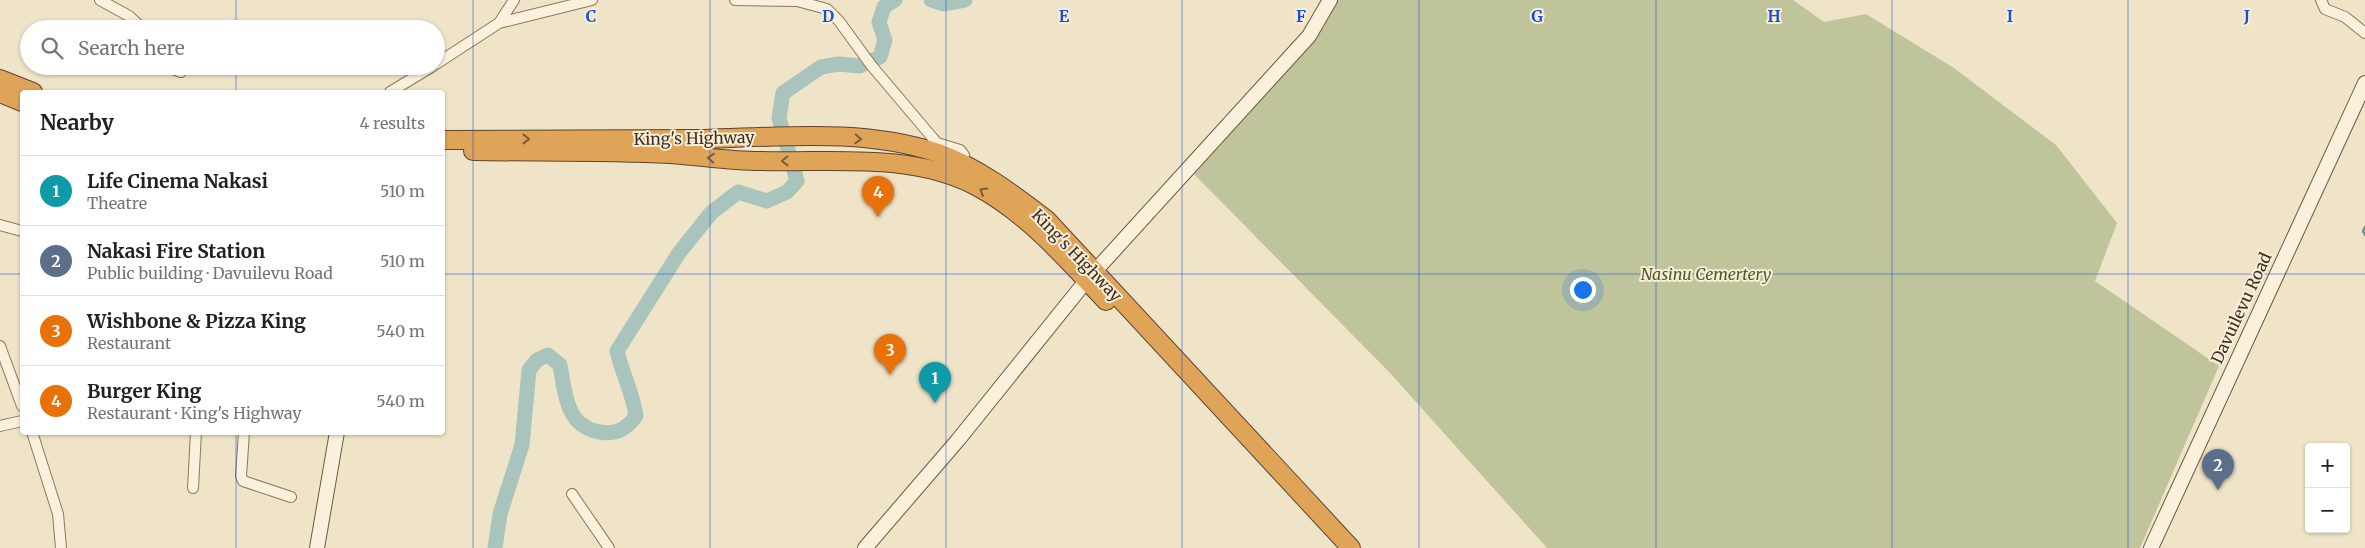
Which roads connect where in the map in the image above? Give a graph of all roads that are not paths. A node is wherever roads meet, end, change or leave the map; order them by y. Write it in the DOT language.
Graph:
graph roads {
  1 [pos="100,0"];
  2 [pos="514,0"];
  3 [pos="592,0"];
  4 [pos="734,0"];
  5 [pos="1330,0"];
  6 [pos="2321,0"];
  7 [pos="133,20"];
  8 [pos="499,23"];
  9 [pos="2365,33"];
  10 [pos="445,58"];
  11 [pos="418,75"];
  12 [pos="0,79"];
  13 [pos="2365,83"];
  14 [pos="28,90"];
  15 [pos="393,90"];
  16 [pos="0,93"];
  17 [pos="20,101"];
  18 [pos="445,140"];
  19 [pos="445,151"];
  20 [pos="962,163"];
  21 [pos="0,225"];
  22 [pos="20,230"];
  23 [pos="1091,276"];
  24 [pos="0,346"];
  25 [pos="20,401"];
  26 [pos="20,421"];
  27 [pos="0,426"];
  28 [pos="33,435"];
  29 [pos="196,435"];
  30 [pos="244,435"];
  31 [pos="336,435"];
  32 [pos="193,488"];
  33 [pos="572,494"];
  34 [pos="291,497"];
  35 [pos="61,548"];
  36 [pos="317,548"];
  37 [pos="609,548"];
  38 [pos="866,548"];
  39 [pos="1337,548"];
  40 [pos="1351,548"];
  41 [pos="2150,548"];
  1 -- 7 [label="street"];
  2 -- 8 [label="street"];
  3 -- 8 [label="street"];
  4 -- 20 [label="street"];
  5 -- 23 [label="street"];
  6 -- 9 [label="street"];
  8 -- 10 [label="street"];
  11 -- 15 [label="street"];
  12 -- 14 [label="highway"];
  13 -- 41 [label="street, Davuilevu Road"];
  16 -- 17 [label="highway"];
  18 -- 20 [label="highway, King's Highway, one-way"];
  23 -- 19 [label="highway, King's Highway, one-way"];
  20 -- 23 [label="highway, King's Highway"];
  21 -- 22 [label="street"];
  23 -- 38 [label="street"];
  23 -- 39 [label="highway, King's Highway"];
  23 -- 40 [label="highway, King's Highway"];
  24 -- 25 [label="street"];
  26 -- 27 [label="street"];
  28 -- 35 [label="street"];
  29 -- 32 [label="street"];
  30 -- 34 [label="street"];
  31 -- 36 [label="street"];
  33 -- 37 [label="street"];
}
